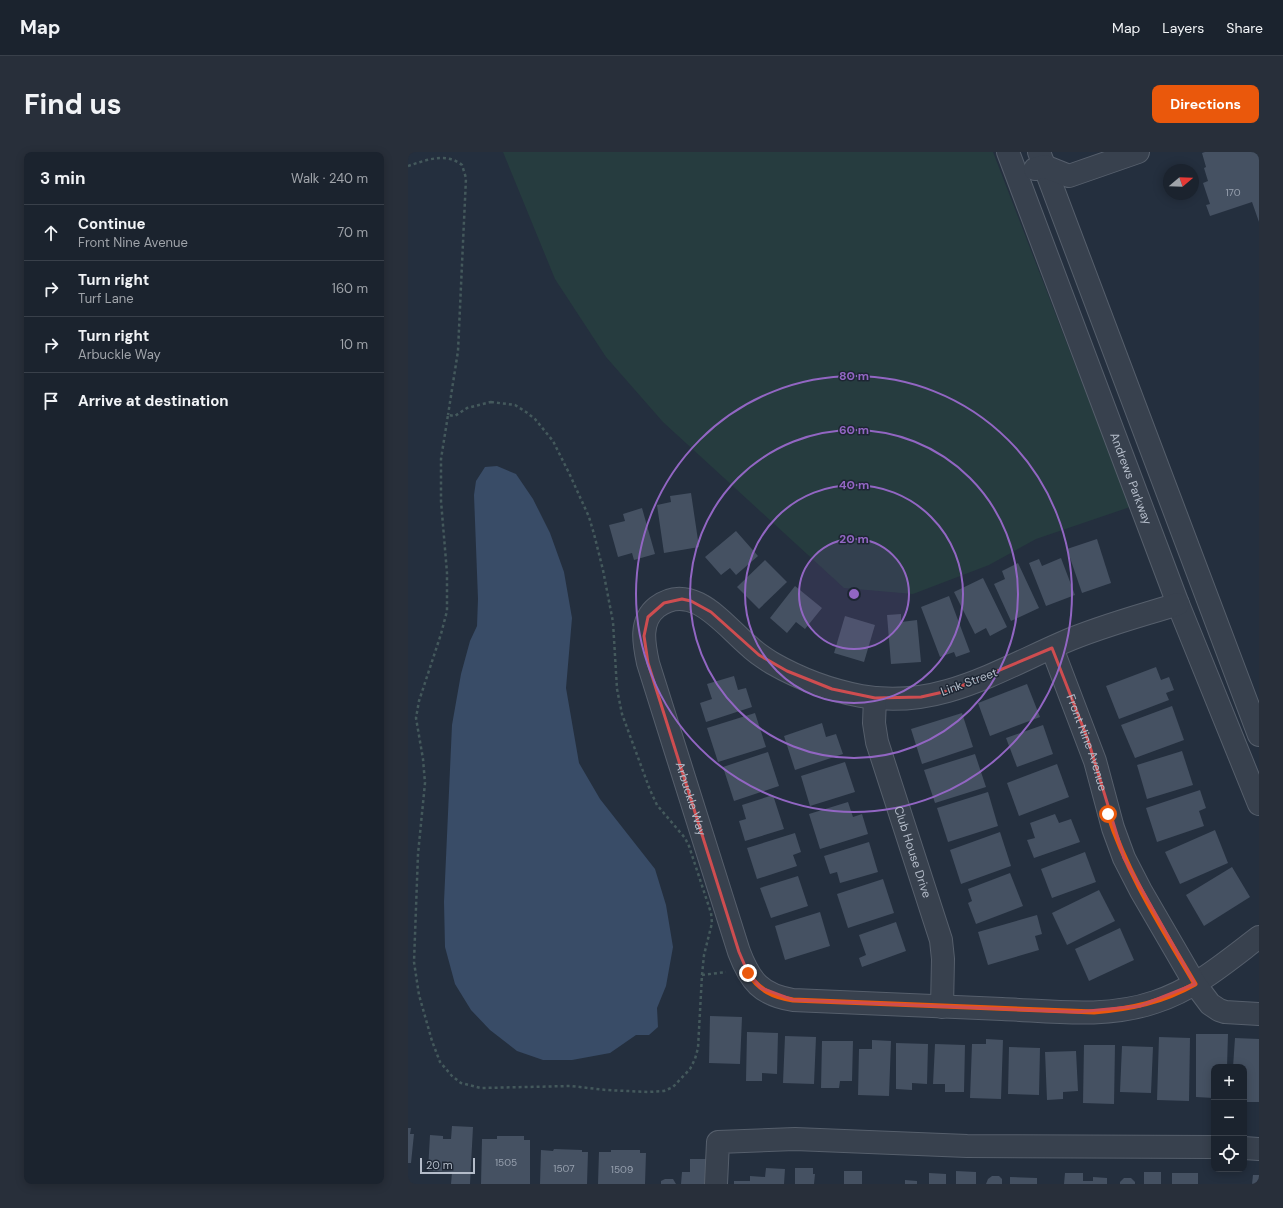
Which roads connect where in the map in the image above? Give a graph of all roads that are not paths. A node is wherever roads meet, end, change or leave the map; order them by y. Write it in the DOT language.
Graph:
graph roads {
  1 [pos="1008,152"];
  2 [pos="1138,152"];
  3 [pos="1045,157"];
  4 [pos="1016,175"];
  5 [pos="1178,604"];
  6 [pos="658,606"];
  7 [pos="1052,648"];
  8 [pos="875,698"];
  9 [pos="1259,734"];
  10 [pos="1259,804"];
  11 [pos="1259,937"];
  12 [pos="1195,984"];
  13 [pos="942,1007"];
  14 [pos="1259,1014"];
  15 [pos="1211,1147"];
  16 [pos="1247,1148"];
  17 [pos="1259,1149"];
  18 [pos="716,1184"];
  1 -- 4 [label="street, Andrews Parkway"];
  2 -- 3 [label="street"];
  3 -- 4 [label="street"];
  3 -- 9 [label="street"];
  4 -- 5 [label="street, Andrews Parkway"];
  5 -- 7 [label="street, Link Street"];
  5 -- 10 [label="street, Andrews Parkway"];
  6 -- 8 [label="street, Link Street"];
  6 -- 13 [label="street, Arbuckle Way"];
  7 -- 8 [label="street, Link Street"];
  7 -- 12 [label="street, Front Nine Avenue"];
  8 -- 13 [label="street, Club House Drive"];
  11 -- 12 [label="street"];
  12 -- 13 [label="street"];
  12 -- 14 [label="street, Front Nine Avenue"];
  15 -- 18 [label="street"];
  16 -- 17 [label="street"];
}
